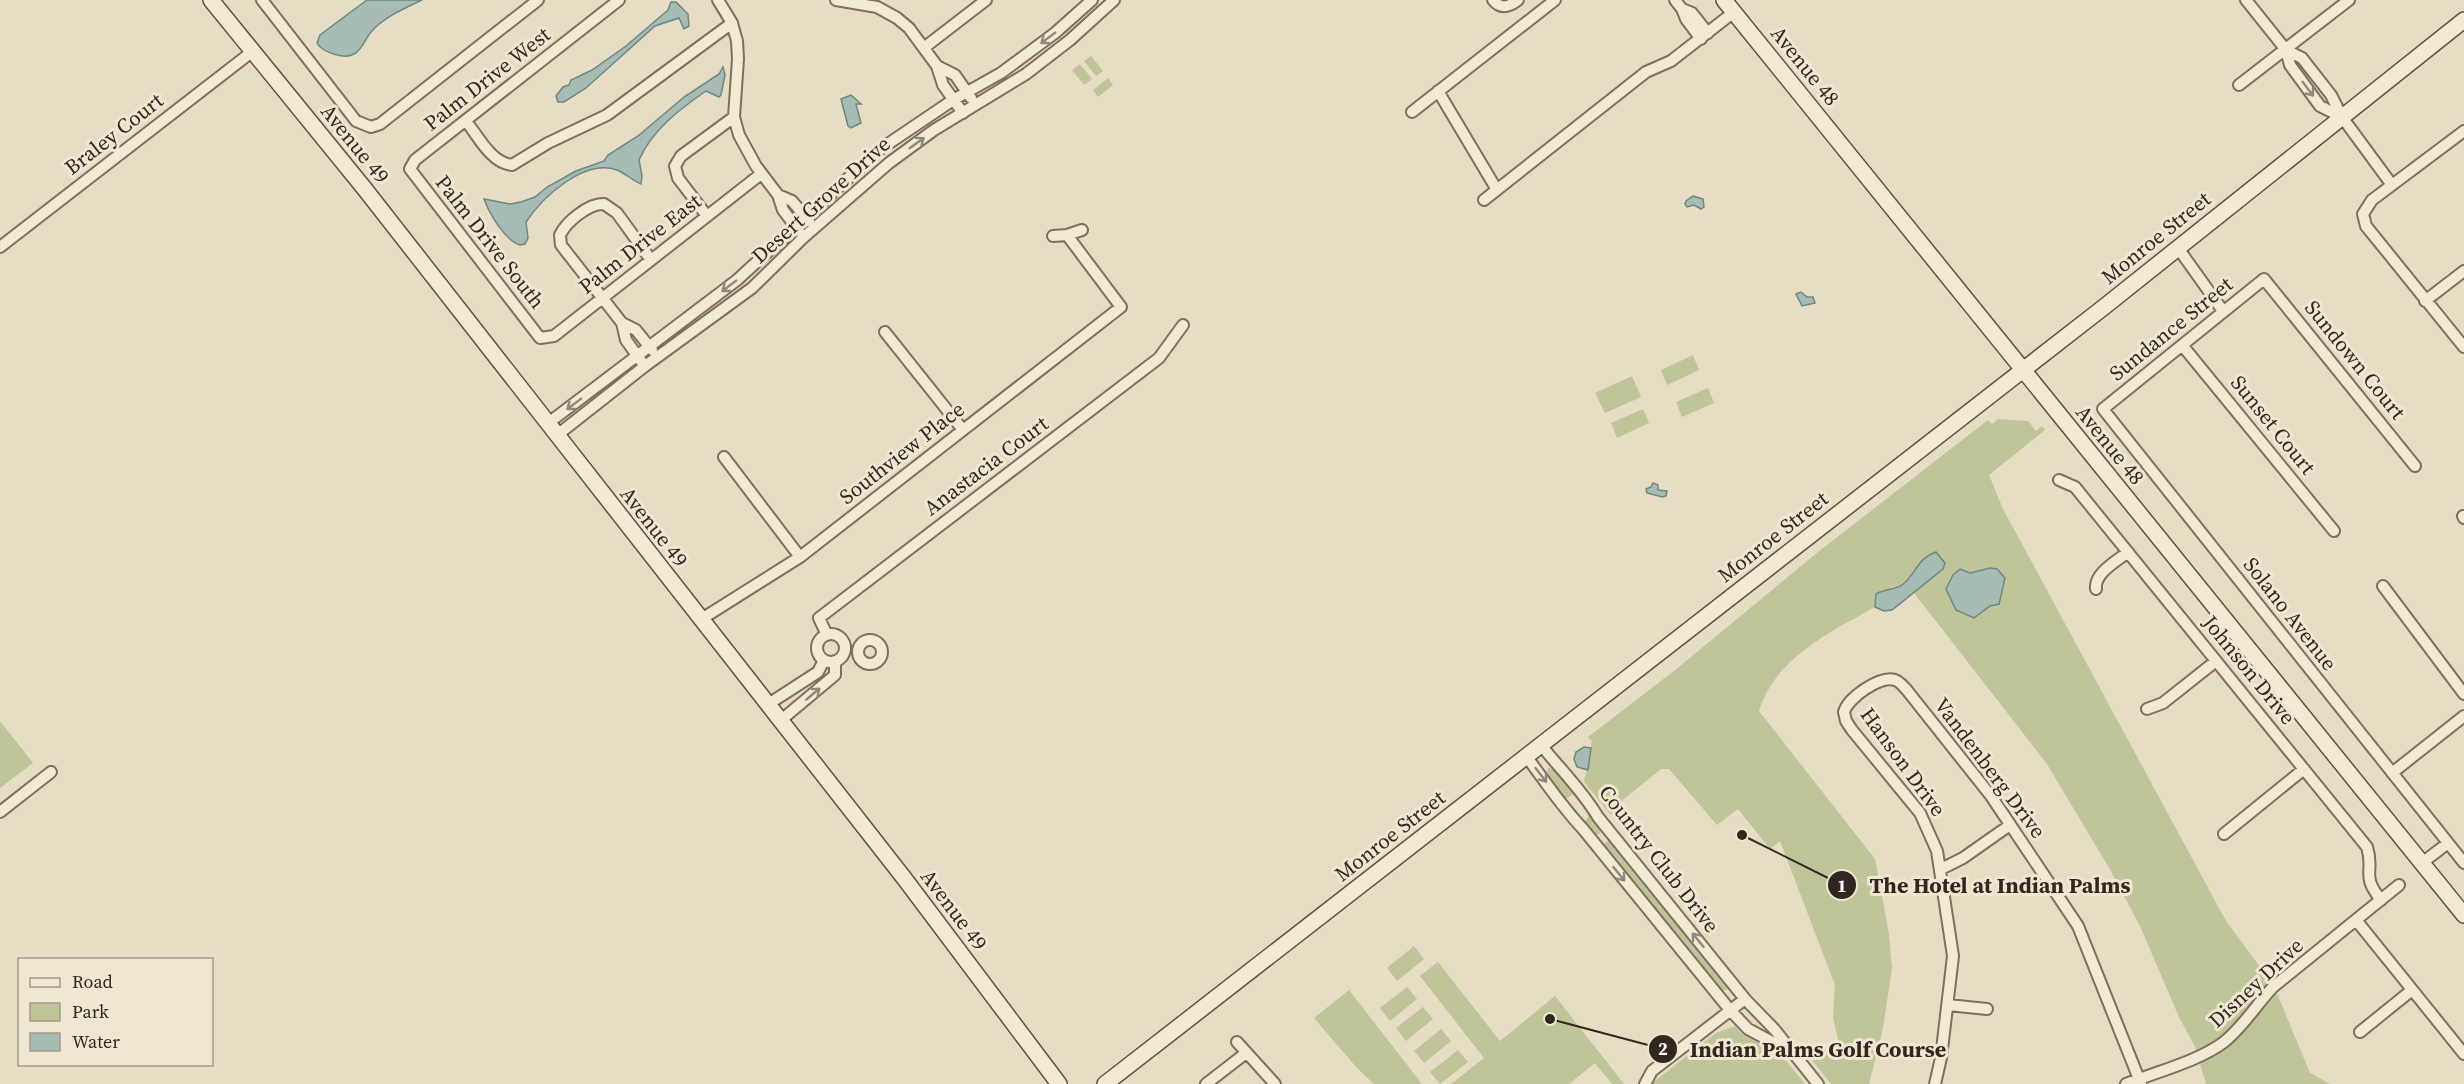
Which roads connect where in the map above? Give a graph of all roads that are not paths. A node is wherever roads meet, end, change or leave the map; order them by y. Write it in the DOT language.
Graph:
graph roads {
  1 [pos="212,0"];
  2 [pos="262,0"];
  3 [pos="538,0"];
  4 [pos="619,0"];
  5 [pos="718,0"];
  6 [pos="836,0"];
  7 [pos="986,0"];
  8 [pos="1092,0"];
  9 [pos="1114,0"];
  10 [pos="1493,0"];
  11 [pos="1518,0"];
  12 [pos="1555,0"];
  13 [pos="2246,0"];
  14 [pos="2349,0"];
  15 [pos="878,4"];
  16 [pos="1678,4"];
  17 [pos="971,5"];
  18 [pos="1729,6"];
  19 [pos="2464,20"];
  20 [pos="732,23"];
  21 [pos="1704,36"];
  22 [pos="925,47"];
  23 [pos="2286,50"];
  24 [pos="253,51"];
  25 [pos="937,66"];
  26 [pos="2239,85"];
  27 [pos="1438,91"];
  28 [pos="967,92"];
  29 [pos="953,100"];
  30 [pos="976,105"];
  31 [pos="1412,112"];
  32 [pos="963,113"];
  33 [pos="734,117"];
  34 [pos="2342,117"];
  35 [pos="466,121"];
  36 [pos="2464,131"];
  37 [pos="410,169"];
  38 [pos="761,174"];
  39 [pos="2392,185"];
  40 [pos="1497,190"];
  41 [pos="777,195"];
  42 [pos="1484,200"];
  43 [pos="707,216"];
  44 [pos="805,217"];
  45 [pos="795,226"];
  46 [pos="815,228"];
  47 [pos="1082,230"];
  48 [pos="1067,235"];
  49 [pos="1053,236"];
  50 [pos="804,237"];
  51 [pos="0,247"];
  52 [pos="2178,248"];
  53 [pos="651,260"];
  54 [pos="2464,271"];
  55 [pos="2264,279"];
  56 [pos="603,299"];
  57 [pos="2425,301"];
  58 [pos="2223,311"];
  59 [pos="622,323"];
  60 [pos="1183,325"];
  61 [pos="885,332"];
  62 [pos="540,338"];
  63 [pos="2182,345"];
  64 [pos="650,346"];
  65 [pos="2464,347"];
  66 [pos="637,355"];
  67 [pos="657,357"];
  68 [pos="645,366"];
  69 [pos="2022,370"];
  70 [pos="2103,409"];
  71 [pos="552,430"];
  72 [pos="963,430"];
  73 [pos="724,457"];
  74 [pos="2415,466"];
  75 [pos="2059,480"];
  76 [pos="2334,531"];
  77 [pos="2128,552"];
  78 [pos="800,557"];
  79 [pos="2383,585"];
  80 [pos="2096,589"];
  81 [pos="700,620"];
  82 [pos="827,635"];
  83 [pos="845,649"];
  84 [pos="857,650"];
  85 [pos="830,661"];
  86 [pos="2216,661"];
  87 [pos="1895,680"];
  88 [pos="2464,694"];
  89 [pos="767,705"];
  90 [pos="2147,709"];
  91 [pos="2464,716"];
  92 [pos="780,721"];
  93 [pos="1540,745"];
  94 [pos="1526,756"];
  95 [pos="2304,769"];
  96 [pos="51,772"];
  97 [pos="2392,773"];
  98 [pos="0,812"];
  99 [pos="2010,825"];
  100 [pos="2224,834"];
  101 [pos="2448,843"];
  102 [pos="2422,863"];
  103 [pos="2464,863"];
  104 [pos="1941,869"];
  105 [pos="2399,885"];
  106 [pos="2381,900"];
  107 [pos="2464,915"];
  108 [pos="2356,920"];
  109 [pos="2412,990"];
  110 [pos="1745,999"];
  111 [pos="1948,1005"];
  112 [pos="1987,1009"];
  113 [pos="1730,1010"];
  114 [pos="2360,1032"];
  115 [pos="1237,1042"];
  116 [pos="1246,1053"];
  117 [pos="1795,1054"];
  118 [pos="2464,1054"];
  119 [pos="2140,1082"];
  120 [pos="1059,1084"];
  121 [pos="1105,1084"];
  122 [pos="1206,1084"];
  123 [pos="1275,1084"];
  124 [pos="1645,1084"];
  125 [pos="1818,1084"];
  126 [pos="1935,1084"];
  127 [pos="2126,1084"];
  1 -- 24 [label="main road, Avenue 49"];
  2 -- 3 [label="street"];
  4 -- 35 [label="street, Palm Drive West"];
  5 -- 20 [label="street"];
  6 -- 15 [label="street"];
  7 -- 17 [label="street"];
  8 -- 28 [label="street, Desert Grove Drive, one-way"];
  9 -- 30 [label="street, Desert Grove Drive"];
  10 -- 11 [label="street"];
  12 -- 27 [label="street"];
  13 -- 23 [label="street"];
  14 -- 23 [label="street"];
  15 -- 22 [label="street"];
  16 -- 21 [label="street"];
  17 -- 22 [label="street"];
  18 -- 21 [label="street"];
  18 -- 69 [label="main road, Avenue 48"];
  19 -- 34 [label="main road, Monroe Street"];
  20 -- 33 [label="street"];
  20 -- 35 [label="street"];
  21 -- 40 [label="street"];
  22 -- 25 [label="street"];
  23 -- 26 [label="street"];
  23 -- 34 [label="street"];
  24 -- 51 [label="street, Braley Court"];
  24 -- 71 [label="main road, Avenue 49"];
  25 -- 28 [label="street"];
  25 -- 29 [label="street"];
  27 -- 31 [label="street"];
  27 -- 40 [label="street"];
  28 -- 29 [label="street, Desert Grove Drive"];
  28 -- 30 [label="street"];
  29 -- 32 [label="street"];
  29 -- 44 [label="street, Desert Grove Drive"];
  30 -- 32 [label="street, Desert Grove Drive"];
  46 -- 32 [label="street, Desert Grove Drive, one-way"];
  33 -- 38 [label="street"];
  33 -- 43 [label="street"];
  34 -- 39 [label="street"];
  34 -- 52 [label="main road, Monroe Street"];
  35 -- 37 [label="street, Palm Drive West"];
  36 -- 39 [label="street"];
  37 -- 62 [label="street, Palm Drive South"];
  38 -- 41 [label="street"];
  38 -- 43 [label="street, Palm Drive East"];
  39 -- 57 [label="street"];
  40 -- 42 [label="street"];
  41 -- 44 [label="street"];
  41 -- 45 [label="street"];
  43 -- 53 [label="street, Palm Drive East"];
  44 -- 45 [label="street, Desert Grove Drive"];
  44 -- 46 [label="street"];
  45 -- 50 [label="street"];
  45 -- 64 [label="street, Desert Grove Drive, one-way"];
  46 -- 50 [label="street, Desert Grove Drive"];
  47 -- 48 [label="street"];
  48 -- 49 [label="street"];
  48 -- 72 [label="street, Southview Place"];
  50 -- 67 [label="street, Desert Grove Drive"];
  52 -- 58 [label="street"];
  52 -- 69 [label="main road, Monroe Street"];
  53 -- 56 [label="street, Palm Drive East"];
  53 -- 56 [label="street"];
  54 -- 57 [label="street"];
  55 -- 58 [label="street, Sundance Street"];
  55 -- 74 [label="street, Sundown Court"];
  56 -- 59 [label="street"];
  56 -- 62 [label="street, Palm Drive East"];
  57 -- 65 [label="street"];
  58 -- 63 [label="street, Sundance Street"];
  59 -- 64 [label="street"];
  59 -- 66 [label="street"];
  60 -- 82 [label="street, Anastacia Court"];
  61 -- 72 [label="street"];
  63 -- 70 [label="street, Sundance Street"];
  63 -- 76 [label="street, Sunset Court"];
  64 -- 66 [label="street, Desert Grove Drive"];
  64 -- 67 [label="street"];
  66 -- 68 [label="street"];
  66 -- 71 [label="street, Desert Grove Drive, one-way"];
  67 -- 68 [label="street, Desert Grove Drive"];
  68 -- 71 [label="street, Desert Grove Drive"];
  69 -- 93 [label="main road, Monroe Street"];
  69 -- 102 [label="main road, Avenue 48"];
  70 -- 97 [label="street, Solano Avenue"];
  71 -- 81 [label="main road, Avenue 49"];
  72 -- 78 [label="street, Southview Place"];
  73 -- 78 [label="street"];
  75 -- 77 [label="street, Johnson Drive"];
  77 -- 80 [label="street"];
  77 -- 86 [label="street, Johnson Drive"];
  78 -- 81 [label="street, Southview Place"];
  79 -- 88 [label="street"];
  81 -- 89 [label="main road, Avenue 49"];
  82 -- 83 [label="street"];
  82 -- 85 [label="street, Anastacia Court"];
  83 -- 84 [label="street"];
  83 -- 85 [label="street"];
  85 -- 89 [label="street"];
  92 -- 85 [label="street, one-way"];
  86 -- 90 [label="street"];
  86 -- 95 [label="street, Johnson Drive"];
  87 -- 99 [label="street, Vandenberg Drive"];
  87 -- 104 [label="street, Hanson Drive"];
  89 -- 92 [label="main road, Avenue 49"];
  91 -- 97 [label="street"];
  92 -- 120 [label="main road, Avenue 49"];
  93 -- 94 [label="main road, Monroe Street"];
  110 -- 93 [label="street, Country Club Drive, one-way"];
  94 -- 113 [label="street, Country Club Drive, one-way"];
  94 -- 121 [label="main road, Monroe Street"];
  95 -- 100 [label="street"];
  95 -- 106 [label="street, Johnson Drive"];
  96 -- 98 [label="street"];
  97 -- 101 [label="street, Solano Avenue"];
  99 -- 104 [label="street"];
  99 -- 119 [label="street, Vandenberg Drive"];
  101 -- 102 [label="street"];
  101 -- 103 [label="street, Solano Avenue"];
  102 -- 107 [label="main road, Avenue 48"];
  104 -- 111 [label="street, Hanson Drive"];
  105 -- 106 [label="street, Disney Drive"];
  106 -- 108 [label="street, Disney Drive"];
  108 -- 109 [label="street"];
  108 -- 119 [label="street, Disney Drive"];
  109 -- 114 [label="street"];
  109 -- 118 [label="street"];
  110 -- 113 [label="street"];
  110 -- 117 [label="street"];
  111 -- 112 [label="street"];
  111 -- 126 [label="street, Hanson Drive"];
  113 -- 117 [label="street"];
  113 -- 124 [label="street"];
  115 -- 116 [label="street"];
  116 -- 122 [label="street"];
  116 -- 123 [label="street"];
  117 -- 125 [label="street"];
  119 -- 127 [label="street, Disney Drive"];
}
